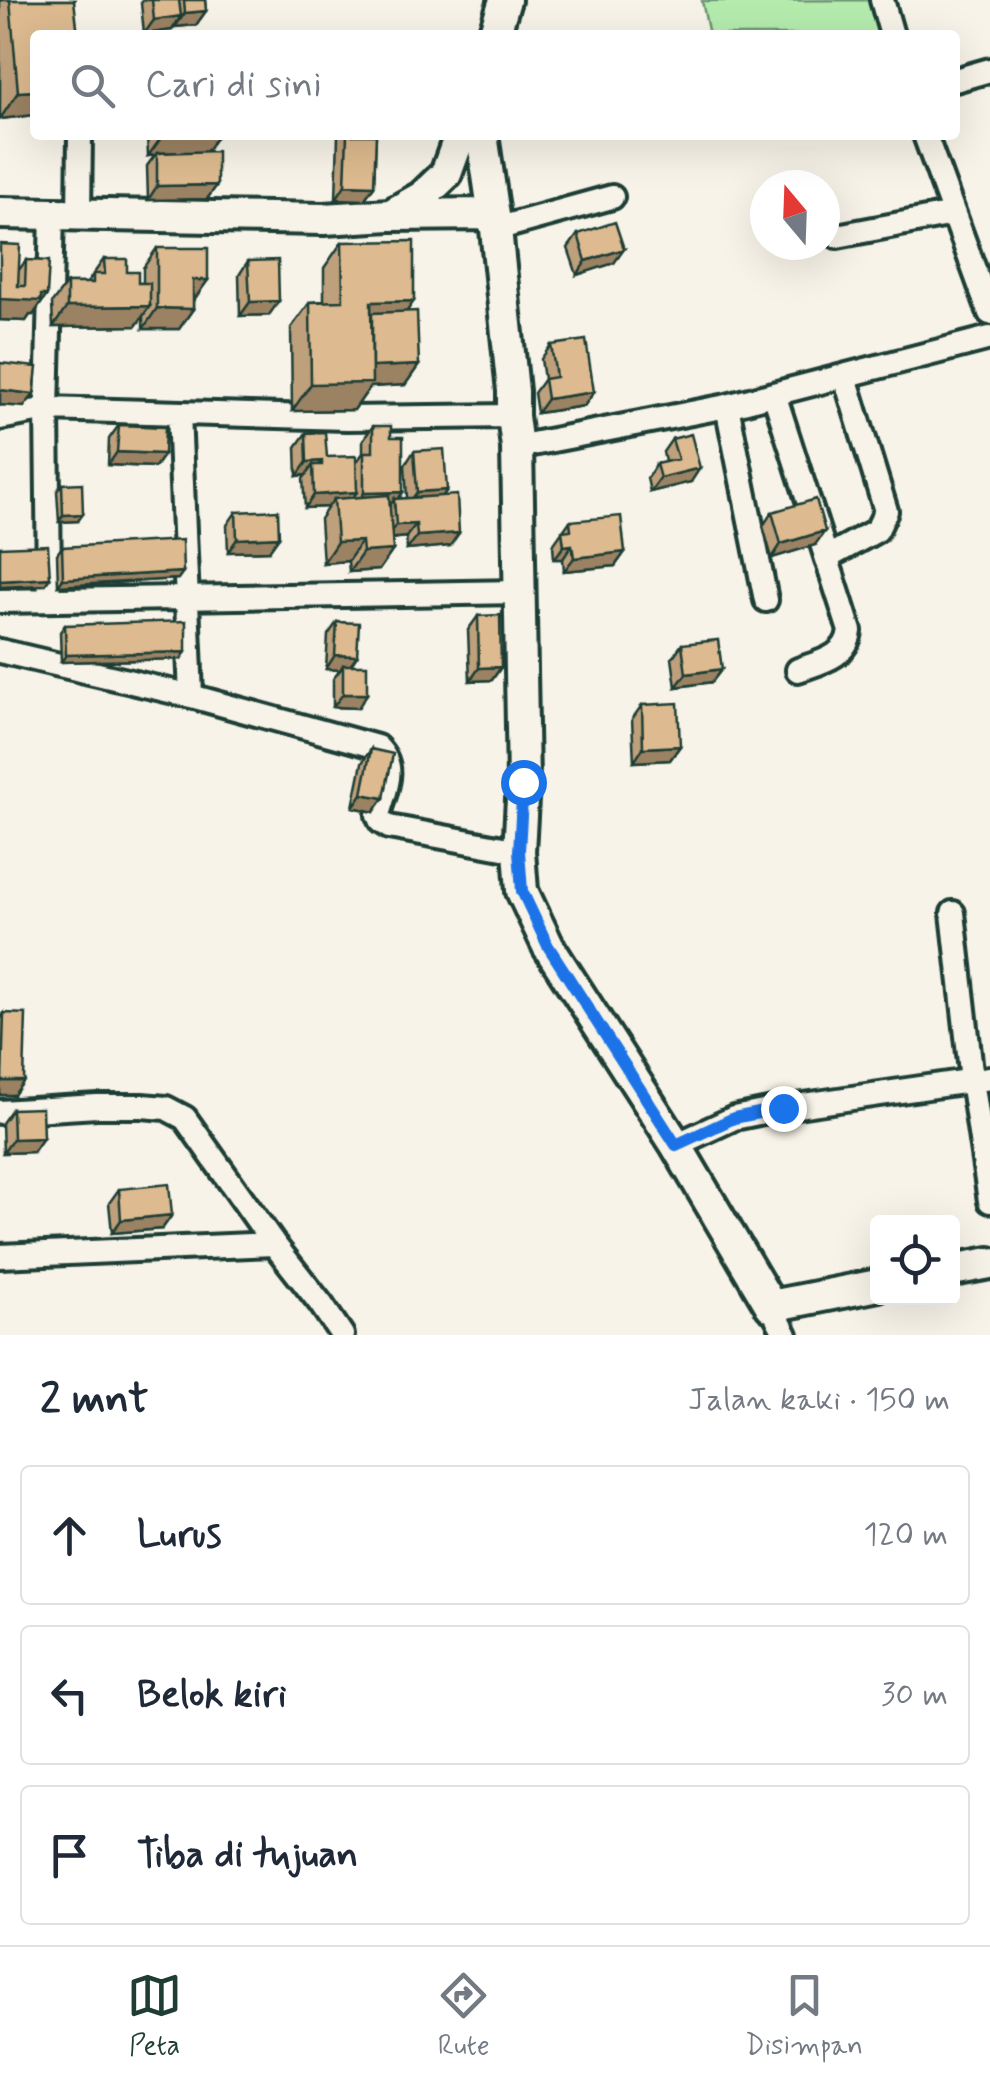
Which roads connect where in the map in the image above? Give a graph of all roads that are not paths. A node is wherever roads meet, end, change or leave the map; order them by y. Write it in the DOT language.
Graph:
graph roads {
  1 [pos="505,0"];
  2 [pos="882,0"];
  3 [pos="496,30"];
  4 [pos="891,30"];
  5 [pos="990,70"];
  6 [pos="960,79"];
  7 [pos="79,140"];
  8 [pos="458,140"];
  9 [pos="483,140"];
  10 [pos="927,140"];
  11 [pos="612,198"];
  12 [pos="0,213"];
  13 [pos="66,214"];
  14 [pos="953,214"];
  15 [pos="390,215"];
  16 [pos="494,222"];
  17 [pos="840,235"];
  18 [pos="990,314"];
  19 [pos="990,338"];
  20 [pos="845,377"];
  21 [pos="774,394"];
  22 [pos="727,406"];
  23 [pos="48,410"];
  24 [pos="179,413"];
  25 [pos="513,416"];
  26 [pos="0,418"];
  27 [pos="517,447"];
  28 [pos="828,557"];
  29 [pos="521,592"];
  30 [pos="188,598"];
  31 [pos="49,599"];
  32 [pos="766,600"];
  33 [pos="0,601"];
  34 [pos="0,651"];
  35 [pos="798,670"];
  36 [pos="191,696"];
  37 [pos="519,851"];
  38 [pos="954,913"];
  39 [pos="981,1079"];
  40 [pos="0,1112"];
  41 [pos="676,1145"];
  42 [pos="990,1200"];
  43 [pos="274,1244"];
  44 [pos="0,1256"];
  45 [pos="990,1263"];
  46 [pos="960,1269"];
  47 [pos="870,1287"];
  48 [pos="770,1306"];
  49 [pos="342,1335"];
  50 [pos="786,1335"];
  1 -- 3 [label="street"];
  2 -- 4 [label="street"];
  5 -- 6 [label="street"];
  7 -- 13 [label="street"];
  8 -- 15 [label="street"];
  9 -- 16 [label="street"];
  10 -- 14 [label="street"];
  11 -- 16 [label="street"];
  12 -- 13 [label="street"];
  13 -- 15 [label="street"];
  13 -- 23 [label="street"];
  14 -- 17 [label="street"];
  14 -- 18 [label="street"];
  15 -- 16 [label="street"];
  16 -- 25 [label="street"];
  19 -- 20 [label="street"];
  20 -- 21 [label="street"];
  20 -- 28 [label="street"];
  21 -- 22 [label="street"];
  21 -- 28 [label="street"];
  22 -- 27 [label="street"];
  22 -- 32 [label="street"];
  23 -- 24 [label="street"];
  23 -- 26 [label="street"];
  23 -- 31 [label="street"];
  24 -- 25 [label="street"];
  24 -- 30 [label="street"];
  25 -- 27 [label="street"];
  27 -- 29 [label="street"];
  28 -- 35 [label="street"];
  29 -- 30 [label="street"];
  29 -- 37 [label="street"];
  30 -- 31 [label="street"];
  30 -- 36 [label="street"];
  31 -- 33 [label="street"];
  34 -- 36 [label="street"];
  36 -- 37 [label="street"];
  37 -- 41 [label="street"];
  38 -- 39 [label="street"];
  39 -- 41 [label="street"];
  39 -- 42 [label="street"];
  40 -- 43 [label="street"];
  41 -- 48 [label="street"];
  43 -- 44 [label="street"];
  43 -- 49 [label="street"];
  45 -- 46 [label="street"];
  47 -- 48 [label="street"];
  48 -- 50 [label="street"];
}
